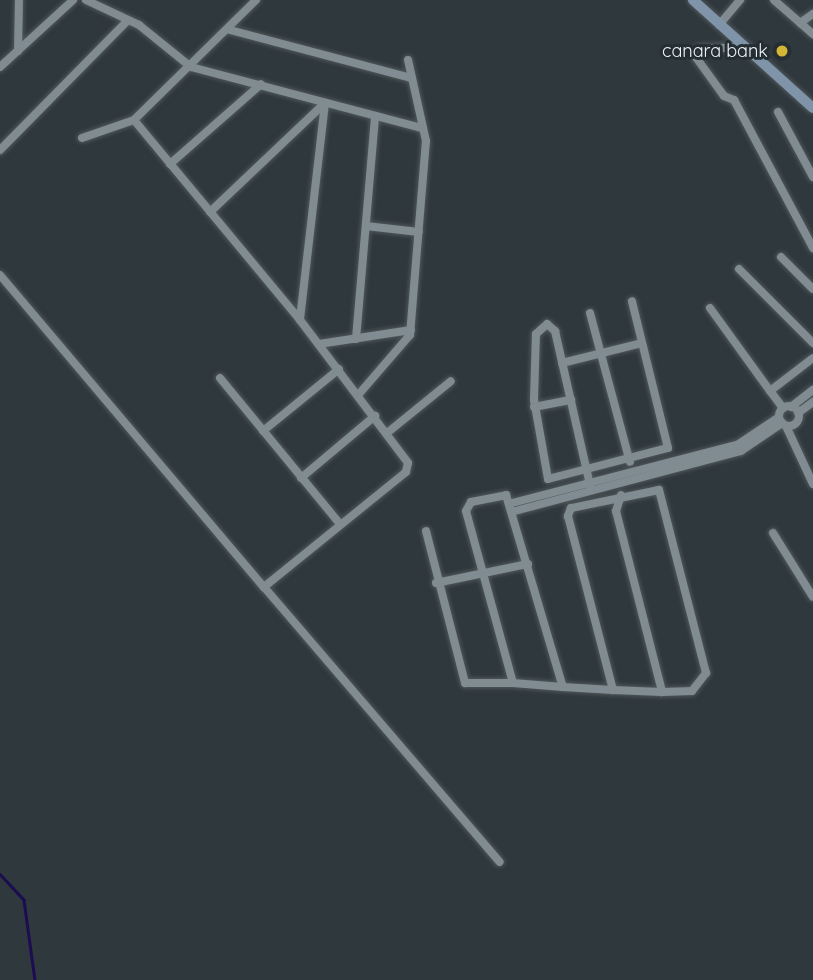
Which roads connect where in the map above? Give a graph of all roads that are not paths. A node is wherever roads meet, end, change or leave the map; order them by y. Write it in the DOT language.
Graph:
graph roads {
  1 [pos="19,0"];
  2 [pos="74,0"];
  3 [pos="86,0"];
  4 [pos="256,0"];
  5 [pos="693,0"];
  6 [pos="740,0"];
  7 [pos="774,0"];
  8 [pos="813,15"];
  9 [pos="128,20"];
  10 [pos="800,23"];
  11 [pos="719,25"];
  12 [pos="230,30"];
  13 [pos="813,34"];
  14 [pos="744,47"];
  15 [pos="18,51"];
  16 [pos="408,60"];
  17 [pos="0,67"];
  18 [pos="191,67"];
  19 [pos="412,78"];
  20 [pos="261,84"];
  21 [pos="325,103"];
  22 [pos="813,108"];
  23 [pos="778,112"];
  24 [pos="375,116"];
  25 [pos="134,120"];
  26 [pos="422,128"];
  27 [pos="82,138"];
  28 [pos="0,150"];
  29 [pos="170,164"];
  30 [pos="813,177"];
  31 [pos="210,212"];
  32 [pos="366,226"];
  33 [pos="419,232"];
  34 [pos="813,248"];
  35 [pos="782,257"];
  36 [pos="739,269"];
  37 [pos="0,275"];
  38 [pos="813,289"];
  39 [pos="632,301"];
  40 [pos="710,308"];
  41 [pos="590,313"];
  42 [pos="300,320"];
  43 [pos="411,330"];
  44 [pos="356,339"];
  45 [pos="642,343"];
  46 [pos="813,343"];
  47 [pos="319,344"];
  48 [pos="600,354"];
  49 [pos="813,358"];
  50 [pos="562,363"];
  51 [pos="339,369"];
  52 [pos="220,378"];
  53 [pos="451,381"];
  54 [pos="813,390"];
  55 [pos="770,391"];
  56 [pos="359,394"];
  57 [pos="571,400"];
  58 [pos="813,402"];
  59 [pos="534,407"];
  60 [pos="791,409"];
  61 [pos="375,416"];
  62 [pos="782,422"];
  63 [pos="263,431"];
  64 [pos="387,433"];
  65 [pos="668,448"];
  66 [pos="739,448"];
  67 [pos="628,458"];
  68 [pos="668,461"];
  69 [pos="586,470"];
  70 [pos="636,474"];
  71 [pos="302,478"];
  72 [pos="548,479"];
  73 [pos="813,484"];
  74 [pos="589,485"];
  75 [pos="569,487"];
  76 [pos="641,489"];
  77 [pos="506,495"];
  78 [pos="621,495"];
  79 [pos="523,500"];
  80 [pos="513,507"];
  81 [pos="340,524"];
  82 [pos="426,531"];
  83 [pos="773,533"];
  84 [pos="527,564"];
  85 [pos="482,575"];
  86 [pos="436,583"];
  87 [pos="264,587"];
  88 [pos="813,597"];
  89 [pos="513,683"];
  90 [pos="563,687"];
  91 [pos="613,690"];
  92 [pos="662,692"];
  93 [pos="500,862"];
  1 -- 15 [label="street"];
  2 -- 15 [label="street"];
  3 -- 9 [label="street"];
  4 -- 12 [label="street"];
  5 -- 11 [label="main road"];
  6 -- 11 [label="street"];
  7 -- 10 [label="street"];
  8 -- 10 [label="street"];
  9 -- 18 [label="street"];
  9 -- 28 [label="street"];
  10 -- 13 [label="street"];
  11 -- 14 [label="main road"];
  12 -- 18 [label="street"];
  12 -- 19 [label="street"];
  14 -- 22 [label="main road"];
  14 -- 34 [label="street"];
  15 -- 17 [label="street"];
  16 -- 19 [label="street"];
  18 -- 20 [label="street"];
  18 -- 25 [label="street"];
  19 -- 26 [label="street"];
  20 -- 21 [label="street"];
  20 -- 29 [label="street"];
  21 -- 24 [label="street"];
  21 -- 31 [label="street"];
  21 -- 42 [label="street"];
  23 -- 30 [label="street"];
  24 -- 26 [label="street"];
  24 -- 32 [label="street"];
  25 -- 27 [label="street"];
  25 -- 29 [label="street"];
  26 -- 33 [label="street"];
  29 -- 31 [label="street"];
  31 -- 42 [label="street"];
  32 -- 33 [label="street"];
  32 -- 44 [label="street"];
  33 -- 43 [label="street"];
  35 -- 38 [label="street"];
  36 -- 46 [label="street"];
  37 -- 87 [label="street"];
  39 -- 45 [label="street"];
  40 -- 55 [label="street"];
  41 -- 48 [label="street"];
  42 -- 47 [label="street"];
  43 -- 44 [label="street"];
  43 -- 56 [label="street"];
  44 -- 47 [label="street"];
  45 -- 48 [label="street"];
  45 -- 65 [label="street"];
  47 -- 51 [label="street"];
  48 -- 50 [label="street"];
  48 -- 67 [label="street"];
  49 -- 55 [label="street"];
  50 -- 57 [label="street"];
  50 -- 59 [label="street"];
  51 -- 56 [label="street"];
  51 -- 63 [label="street"];
  52 -- 63 [label="street"];
  53 -- 64 [label="street"];
  54 -- 60 [label="street"];
  55 -- 60 [label="street"];
  56 -- 61 [label="street"];
  57 -- 59 [label="street"];
  57 -- 69 [label="street"];
  58 -- 60 [label="street"];
  59 -- 72 [label="street"];
  60 -- 62 [label="street"];
  60 -- 62 [label="street"];
  61 -- 64 [label="street"];
  61 -- 71 [label="street"];
  62 -- 66 [label="street"];
  62 -- 73 [label="street"];
  63 -- 71 [label="street"];
  64 -- 81 [label="street"];
  65 -- 67 [label="street"];
  65 -- 68 [label="street"];
  66 -- 68 [label="street"];
  66 -- 70 [label="street"];
  67 -- 69 [label="street"];
  67 -- 70 [label="street"];
  68 -- 70 [label="street"];
  69 -- 72 [label="street"];
  69 -- 74 [label="street"];
  70 -- 74 [label="street"];
  70 -- 76 [label="street"];
  71 -- 81 [label="street"];
  72 -- 75 [label="street"];
  74 -- 75 [label="street"];
  74 -- 80 [label="street"];
  75 -- 79 [label="street"];
  76 -- 78 [label="street"];
  76 -- 92 [label="street"];
  77 -- 79 [label="street"];
  77 -- 80 [label="street"];
  77 -- 85 [label="street"];
  78 -- 91 [label="street"];
  78 -- 92 [label="street"];
  79 -- 80 [label="street"];
  80 -- 84 [label="street"];
  81 -- 87 [label="street"];
  82 -- 86 [label="street"];
  83 -- 88 [label="street"];
  84 -- 85 [label="street"];
  84 -- 90 [label="street"];
  85 -- 86 [label="street"];
  85 -- 89 [label="street"];
  86 -- 89 [label="street"];
  87 -- 93 [label="street"];
  89 -- 90 [label="street"];
  90 -- 91 [label="street"];
  91 -- 92 [label="street"];
}
